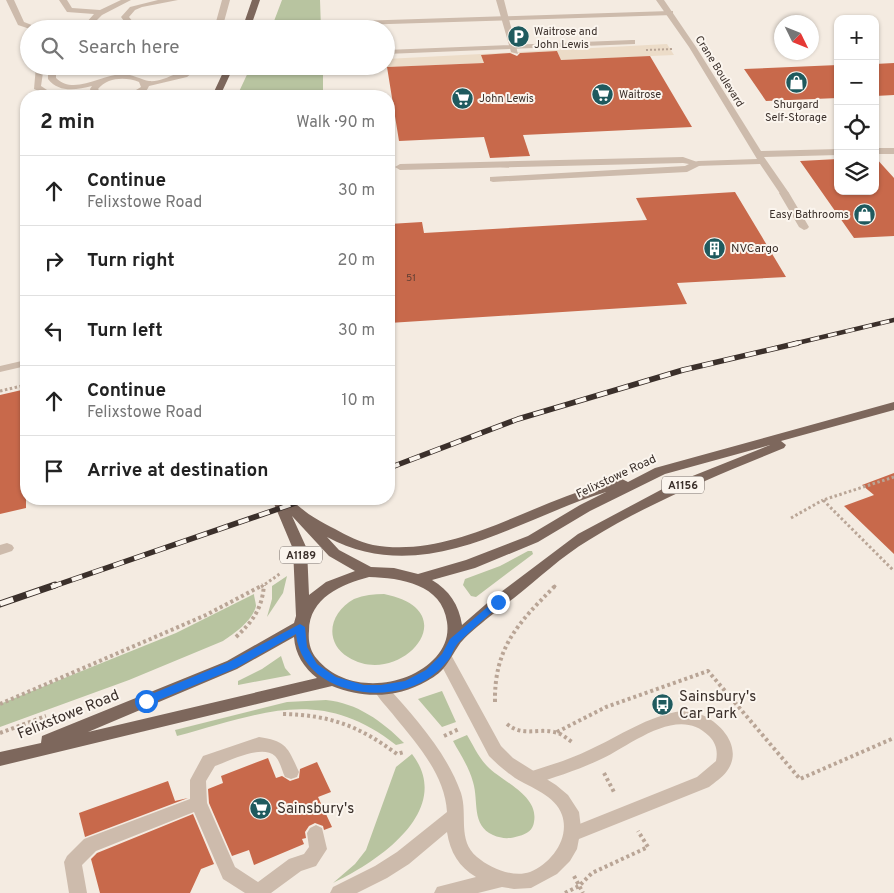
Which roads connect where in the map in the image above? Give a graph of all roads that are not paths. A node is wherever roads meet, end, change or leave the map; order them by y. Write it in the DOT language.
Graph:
graph roads {
  1 [pos="10,0"];
  2 [pos="63,0"];
  3 [pos="127,0"];
  4 [pos="174,0"];
  5 [pos="226,0"];
  6 [pos="256,0"];
  7 [pos="500,0"];
  8 [pos="660,0"];
  9 [pos="101,12"];
  10 [pos="670,13"];
  11 [pos="505,18"];
  12 [pos="94,20"];
  13 [pos="127,20"];
  14 [pos="221,20"];
  15 [pos="249,20"];
  16 [pos="395,22"];
  17 [pos="20,23"];
  18 [pos="628,42"];
  19 [pos="514,49"];
  20 [pos="395,52"];
  21 [pos="39,75"];
  22 [pos="52,75"];
  23 [pos="114,75"];
  24 [pos="184,75"];
  25 [pos="226,75"];
  26 [pos="116,78"];
  27 [pos="104,80"];
  28 [pos="146,84"];
  29 [pos="42,90"];
  30 [pos="95,90"];
  31 [pos="143,90"];
  32 [pos="219,90"];
  33 [pos="879,151"];
  34 [pos="894,151"];
  35 [pos="834,152"];
  36 [pos="760,157"];
  37 [pos="698,164"];
  38 [pos="400,167"];
  39 [pos="493,179"];
  40 [pos="804,227"];
  41 [pos="20,364"];
  42 [pos="0,369"];
  43 [pos="894,406"];
  44 [pos="836,422"];
  45 [pos="660,472"];
  46 [pos="281,505"];
  47 [pos="290,505"];
  48 [pos="301,517"];
  49 [pos="369,572"];
  50 [pos="418,579"];
  51 [pos="301,621"];
  52 [pos="453,641"];
  53 [pos="445,657"];
  54 [pos="333,680"];
  55 [pos="381,689"];
  56 [pos="6,758"];
  57 [pos="291,772"];
  58 [pos="532,778"];
  59 [pos="199,803"];
  60 [pos="454,816"];
  61 [pos="316,833"];
  62 [pos="573,834"];
  63 [pos="502,879"];
  64 [pos="261,892"];
  65 [pos="78,893"];
  66 [pos="339,893"];
  67 [pos="442,893"];
  1 -- 17 [label="street"];
  2 -- 9 [label="street"];
  3 -- 9 [label="street"];
  4 -- 13 [label="street"];
  5 -- 14 [label="street"];
  6 -- 15 [label="main road"];
  7 -- 11 [label="street"];
  8 -- 10 [label="street, Crane Boulevard"];
  9 -- 12 [label="street"];
  10 -- 11 [label="street"];
  10 -- 36 [label="street, Crane Boulevard"];
  11 -- 16 [label="street"];
  11 -- 19 [label="street"];
  18 -- 19 [label="street"];
  19 -- 20 [label="street"];
  21 -- 29 [label="street"];
  22 -- 27 [label="street"];
  23 -- 26 [label="street"];
  24 -- 28 [label="street"];
  25 -- 32 [label="main road"];
  26 -- 27 [label="street"];
  26 -- 28 [label="street"];
  27 -- 30 [label="street"];
  28 -- 31 [label="street"];
  33 -- 34 [label="street"];
  35 -- 36 [label="street"];
  36 -- 37 [label="street"];
  36 -- 40 [label="street, Crane Boulevard"];
  37 -- 38 [label="street"];
  37 -- 39 [label="street"];
  41 -- 42 [label="street"];
  43 -- 44 [label="main road, Felixstowe Road / A1156"];
  44 -- 45 [label="main road, Felixstowe Road / A1156"];
  44 -- 52 [label="main road, Felixstowe Road / A1156"];
  45 -- 48 [label="main road"];
  45 -- 50 [label="main road, Felixstowe Road / A1156"];
  46 -- 51 [label="main road, A1189"];
  47 -- 48 [label="main road, A1189"];
  48 -- 49 [label="main road, A1189"];
  49 -- 50 [label="main road"];
  49 -- 51 [label="main road"];
  50 -- 52 [label="main road"];
  51 -- 54 [label="main road"];
  51 -- 56 [label="main road, Felixstowe Road"];
  52 -- 53 [label="main road"];
  53 -- 55 [label="main road"];
  53 -- 58 [label="street"];
  54 -- 55 [label="main road"];
  54 -- 56 [label="main road, Felixstowe Road"];
  55 -- 60 [label="street"];
  57 -- 59 [label="street"];
  58 -- 62 [label="street"];
  58 -- 62 [label="street"];
  59 -- 64 [label="street"];
  59 -- 65 [label="street"];
  60 -- 63 [label="street"];
  60 -- 66 [label="street"];
  61 -- 64 [label="street"];
  62 -- 63 [label="street"];
  63 -- 67 [label="street"];
}
